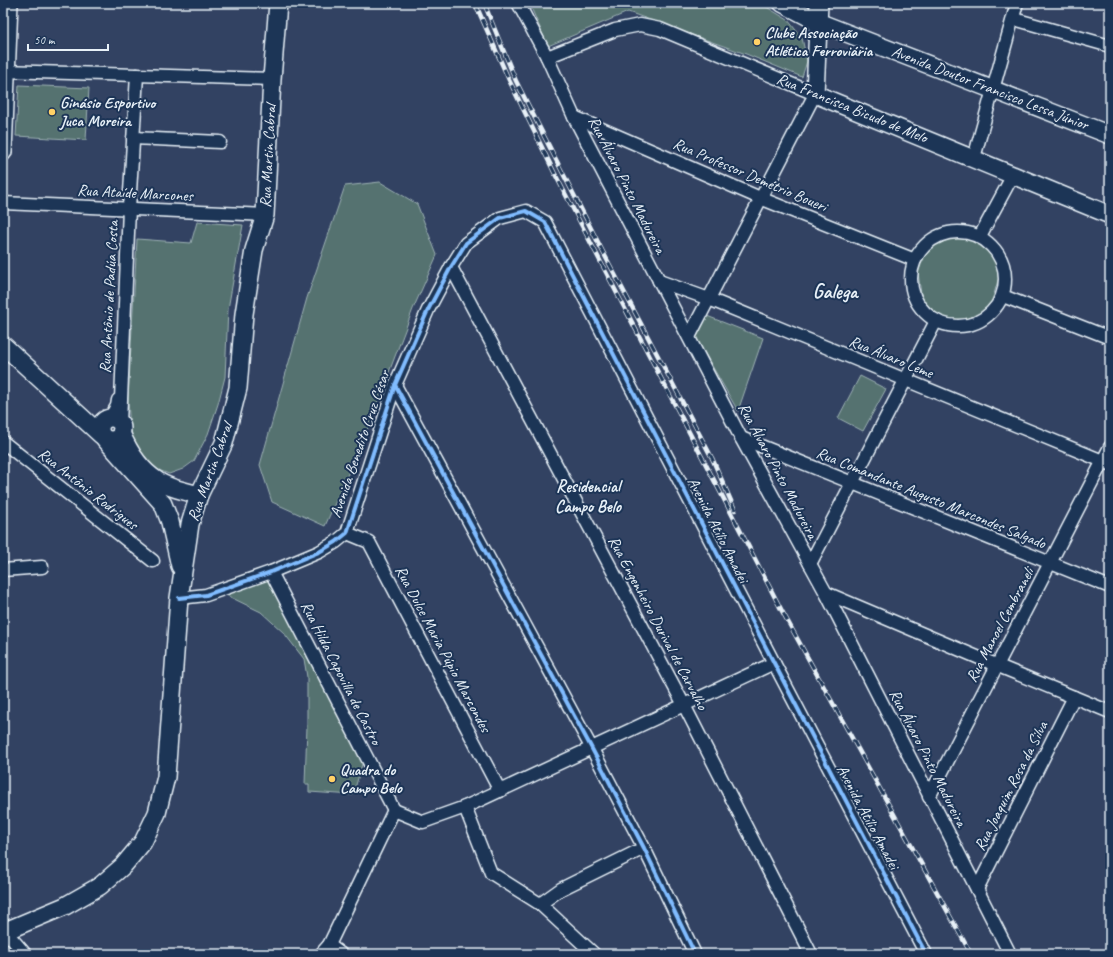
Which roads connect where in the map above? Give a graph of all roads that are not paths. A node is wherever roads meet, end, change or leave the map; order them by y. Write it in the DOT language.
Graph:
graph roads {
  1 [pos="9,3"];
  2 [pos="278,3"];
  3 [pos="518,3"];
  4 [pos="782,3"];
  5 [pos="819,3"];
  6 [pos="1017,3"];
  7 [pos="1014,19"];
  8 [pos="818,22"];
  9 [pos="1110,46"];
  10 [pos="547,57"];
  11 [pos="5,71"];
  12 [pos="137,75"];
  13 [pos="272,79"];
  14 [pos="994,90"];
  15 [pos="815,94"];
  16 [pos="574,117"];
  17 [pos="1110,134"];
  18 [pos="134,138"];
  19 [pos="220,142"];
  20 [pos="3,152"];
  21 [pos="974,158"];
  22 [pos="1013,175"];
  23 [pos="760,198"];
  24 [pos="3,203"];
  25 [pos="129,209"];
  26 [pos="265,215"];
  27 [pos="1110,215"];
  28 [pos="980,236"];
  29 [pos="914,260"];
  30 [pos="451,267"];
  31 [pos="659,281"];
  32 [pos="1002,296"];
  33 [pos="709,299"];
  34 [pos="936,321"];
  35 [pos="689,337"];
  36 [pos="1110,338"];
  37 [pos="3,344"];
  38 [pos="906,380"];
  39 [pos="395,384"];
  40 [pos="110,428"];
  41 [pos="741,438"];
  42 [pos="3,442"];
  43 [pos="1110,447"];
  44 [pos="1106,462"];
  45 [pos="852,483"];
  46 [pos="177,489"];
  47 [pos="199,495"];
  48 [pos="163,504"];
  49 [pos="170,522"];
  50 [pos="190,524"];
  51 [pos="347,533"];
  52 [pos="153,561"];
  53 [pos="1050,563"];
  54 [pos="810,564"];
  55 [pos="42,567"];
  56 [pos="3,570"];
  57 [pos="271,572"];
  58 [pos="182,574"];
  59 [pos="1110,587"];
  60 [pos="826,593"];
  61 [pos="179,598"];
  62 [pos="774,663"];
  63 [pos="996,666"];
  64 [pos="1074,697"];
  65 [pos="684,705"];
  66 [pos="1110,712"];
  67 [pos="591,748"];
  68 [pos="500,791"];
  69 [pos="929,797"];
  70 [pos="465,807"];
  71 [pos="394,810"];
  72 [pos="644,848"];
  73 [pos="977,889"];
  74 [pos="540,904"];
  75 [pos="4,932"];
  76 [pos="329,945"];
  77 [pos="26,954"];
  78 [pos="321,954"];
  79 [pos="341,954"];
  80 [pos="594,954"];
  81 [pos="695,954"];
  82 [pos="811,954"];
  83 [pos="926,954"];
  84 [pos="1010,954"];
  1 -- 11 [label="main road"];
  2 -- 13 [label="main road, Rua Martin Cabral"];
  3 -- 10 [label="street, Rua Álvaro Pinto Madureira"];
  4 -- 8 [label="main road, Avenida Doutor Francisco Lessa Júnior"];
  5 -- 8 [label="main road"];
  6 -- 7 [label="street"];
  7 -- 9 [label="street"];
  7 -- 14 [label="street"];
  8 -- 14 [label="main road, Avenida Doutor Francisco Lessa Júnior"];
  8 -- 15 [label="main road"];
  10 -- 15 [label="street, Rua Francisca Bicudo de Melo"];
  10 -- 16 [label="street, Rua Álvaro Pinto Madureira"];
  11 -- 12 [label="street"];
  11 -- 20 [label="main road"];
  12 -- 13 [label="street"];
  12 -- 18 [label="street, Rua Antônio de Padúa Costa"];
  13 -- 26 [label="main road, Rua Martin Cabral"];
  14 -- 17 [label="main road, Avenida Doutor Francisco Lessa Júnior"];
  14 -- 21 [label="street"];
  15 -- 21 [label="main road, Rua Francisca Bicudo de Melo"];
  15 -- 23 [label="street"];
  16 -- 23 [label="street, Rua Professor Demétrio Boueri"];
  16 -- 31 [label="street, Rua Álvaro Pinto Madureira"];
  18 -- 19 [label="street"];
  18 -- 25 [label="street, Rua Antônio de Padúa Costa"];
  21 -- 22 [label="main road, Rua Francisca Bicudo de Melo"];
  22 -- 27 [label="main road, Rua Francisca Bicudo de Melo"];
  22 -- 28 [label="street"];
  23 -- 29 [label="street, Rua Professor Demétrio Boueri"];
  23 -- 33 [label="street"];
  24 -- 25 [label="street, Rua Ataíde Marcones"];
  25 -- 26 [label="street, Rua Ataíde Marcones"];
  25 -- 40 [label="street, Rua Antônio de Padúa Costa"];
  26 -- 47 [label="main road, Rua Martin Cabral"];
  28 -- 29 [label="street"];
  28 -- 32 [label="street"];
  29 -- 34 [label="street"];
  30 -- 39 [label="street, Avenida Benedito Cruz César"];
  30 -- 62 [label="street, Avenida Atílio Amadei"];
  30 -- 65 [label="street, Rua Engenheiro Durival de Carvalho"];
  31 -- 33 [label="street, Rua Álvaro Leme"];
  31 -- 35 [label="street, Rua Álvaro Pinto Madureira"];
  32 -- 34 [label="street"];
  32 -- 36 [label="street"];
  33 -- 35 [label="street"];
  33 -- 38 [label="street, Rua Álvaro Leme"];
  34 -- 38 [label="street"];
  35 -- 41 [label="street, Rua Álvaro Pinto Madureira"];
  37 -- 40 [label="main road"];
  38 -- 44 [label="street, Rua Álvaro Leme"];
  38 -- 45 [label="street"];
  39 -- 51 [label="street, Avenida Benedito Cruz César"];
  39 -- 67 [label="street"];
  40 -- 46 [label="main road"];
  40 -- 48 [label="main road"];
  41 -- 45 [label="street, Rua Comandante Augusto Marcondes Salgado"];
  41 -- 54 [label="street, Rua Álvaro Pinto Madureira"];
  42 -- 52 [label="street, Rua Antônio Rodrigues"];
  43 -- 44 [label="street, Rua Manoel Cembraneli"];
  44 -- 53 [label="street, Rua Manoel Cembraneli"];
  45 -- 53 [label="street, Rua Comandante Augusto Marcondes Salgado"];
  45 -- 54 [label="street"];
  46 -- 47 [label="main road"];
  46 -- 48 [label="main road"];
  47 -- 50 [label="main road, Rua Martin Cabral"];
  48 -- 49 [label="main road"];
  49 -- 50 [label="main road"];
  49 -- 58 [label="main road"];
  50 -- 58 [label="main road, Rua Martin Cabral"];
  51 -- 57 [label="street, Avenida Benedito Cruz César"];
  51 -- 68 [label="street, Rua Dulce Maria Púpio Marcondes"];
  53 -- 59 [label="street, Rua Comandante Augusto Marcondes Salgado"];
  53 -- 63 [label="street, Rua Manoel Cembraneli"];
  54 -- 60 [label="street, Rua Álvaro Pinto Madureira"];
  55 -- 56 [label="street"];
  57 -- 61 [label="street, Avenida Benedito Cruz César"];
  57 -- 71 [label="street, Rua Hilda Capovilla de Castro"];
  58 -- 61 [label="main road, Rua Martin Cabral"];
  60 -- 63 [label="street"];
  60 -- 69 [label="street, Rua Álvaro Pinto Madureira"];
  61 -- 75 [label="main road, Rua Martin Cabral"];
  62 -- 65 [label="street"];
  62 -- 83 [label="street, Avenida Atílio Amadei"];
  63 -- 64 [label="street"];
  63 -- 69 [label="street, Rua Manoel Cembraneli"];
  64 -- 66 [label="street"];
  64 -- 73 [label="street, Rua Joaquim Rosa da Silva"];
  65 -- 67 [label="street"];
  65 -- 82 [label="street, Rua Engenheiro Durival de Carvalho"];
  67 -- 68 [label="street"];
  67 -- 72 [label="street"];
  68 -- 70 [label="street"];
  69 -- 73 [label="street, Rua Álvaro Pinto Madureira"];
  70 -- 71 [label="street"];
  70 -- 74 [label="street"];
  71 -- 76 [label="street"];
  72 -- 74 [label="street"];
  72 -- 81 [label="street"];
  73 -- 84 [label="street, Rua Álvaro Pinto Madureira"];
  74 -- 80 [label="street"];
  75 -- 77 [label="street"];
  76 -- 78 [label="street"];
  76 -- 79 [label="street"];
}
